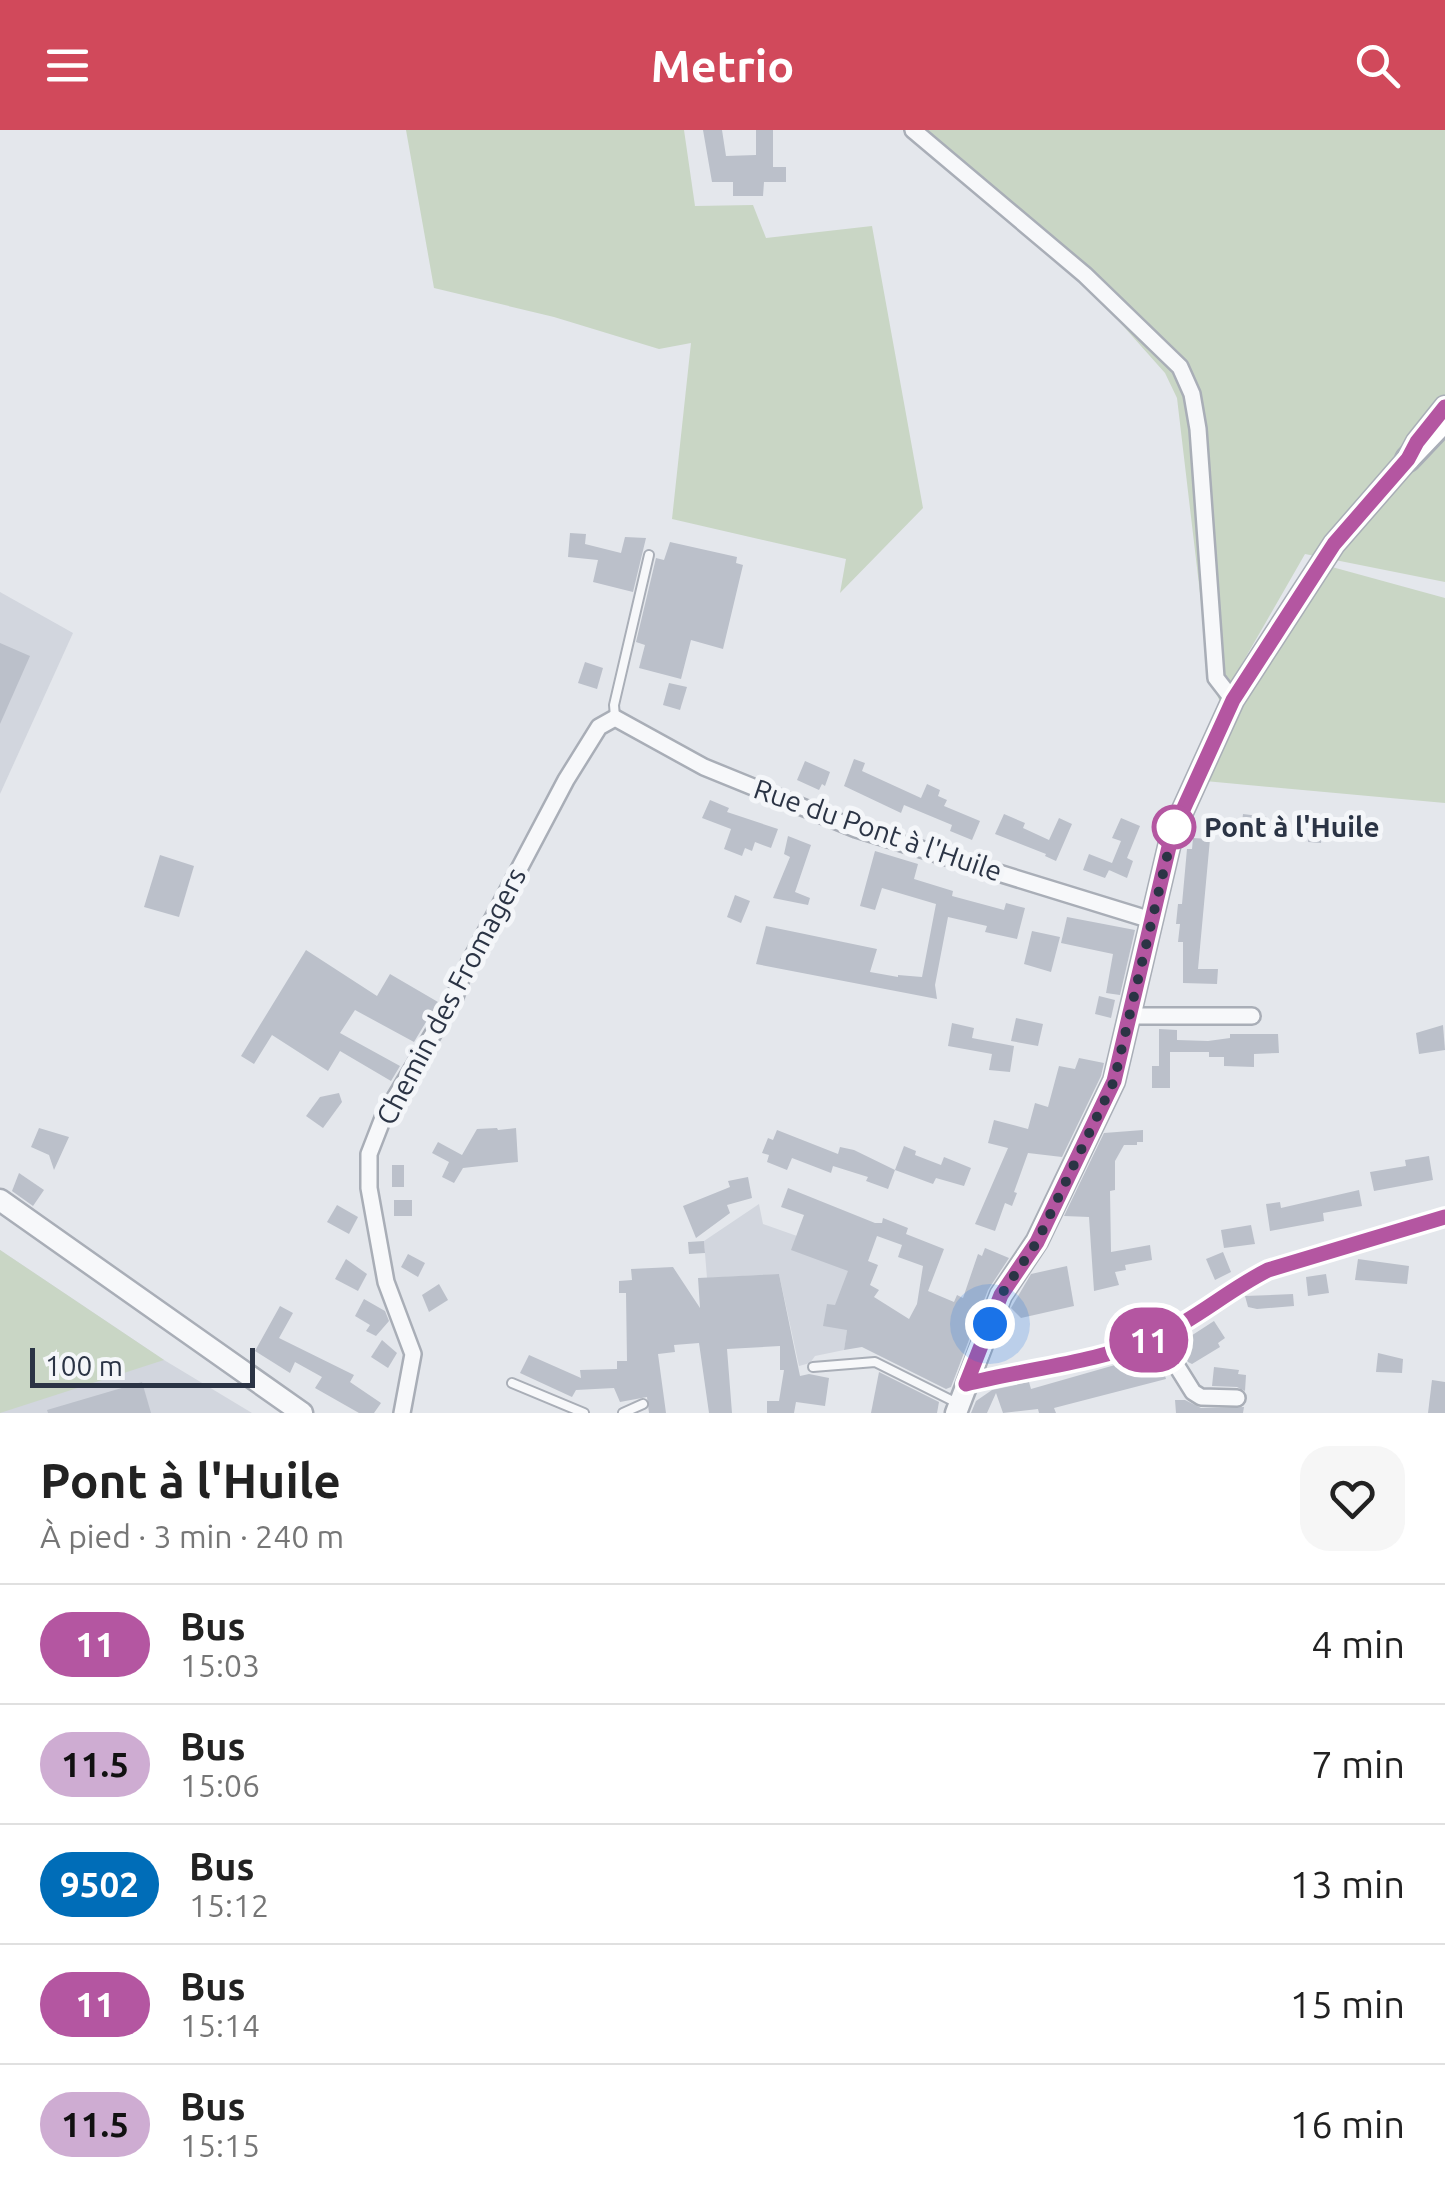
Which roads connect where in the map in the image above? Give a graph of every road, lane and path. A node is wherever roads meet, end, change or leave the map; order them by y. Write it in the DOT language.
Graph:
graph roads {
  1 [pos="913,130"];
  2 [pos="1445,406"];
  3 [pos="1445,420"];
  4 [pos="1445,439"];
  5 [pos="1408,459"];
  6 [pos="649,555"];
  7 [pos="1233,700"];
  8 [pos="615,718"];
  9 [pos="1150,920"];
  10 [pos="1130,1016"];
  11 [pos="1252,1016"];
  12 [pos="0,1200"];
  13 [pos="1445,1217"];
  14 [pos="1158,1336"];
  15 [pos="812,1367"];
  16 [pos="512,1383"];
  17 [pos="1237,1398"];
  18 [pos="961,1400"];
  19 [pos="643,1404"];
  20 [pos="1202,1405"];
  21 [pos="302,1413"];
  22 [pos="402,1413"];
  23 [pos="584,1413"];
  24 [pos="623,1413"];
  1 -- 7 [label="street"];
  2 -- 5 [label="street"];
  3 -- 5 [label="main road"];
  4 -- 5 [label="main road"];
  5 -- 7 [label="street"];
  6 -- 8 [label="lane"];
  7 -- 9 [label="street"];
  8 -- 9 [label="street, Rue du Pont à l'Huile"];
  8 -- 22 [label="street, Chemin des Fromagers"];
  9 -- 10 [label="street"];
  10 -- 11 [label="street"];
  10 -- 18 [label="street"];
  12 -- 21 [label="street"];
  13 -- 14 [label="street"];
  14 -- 18 [label="street"];
  14 -- 20 [label="street"];
  15 -- 18 [label="lane"];
  16 -- 23 [label="lane"];
  17 -- 20 [label="street"];
  19 -- 24 [label="lane"];
}
